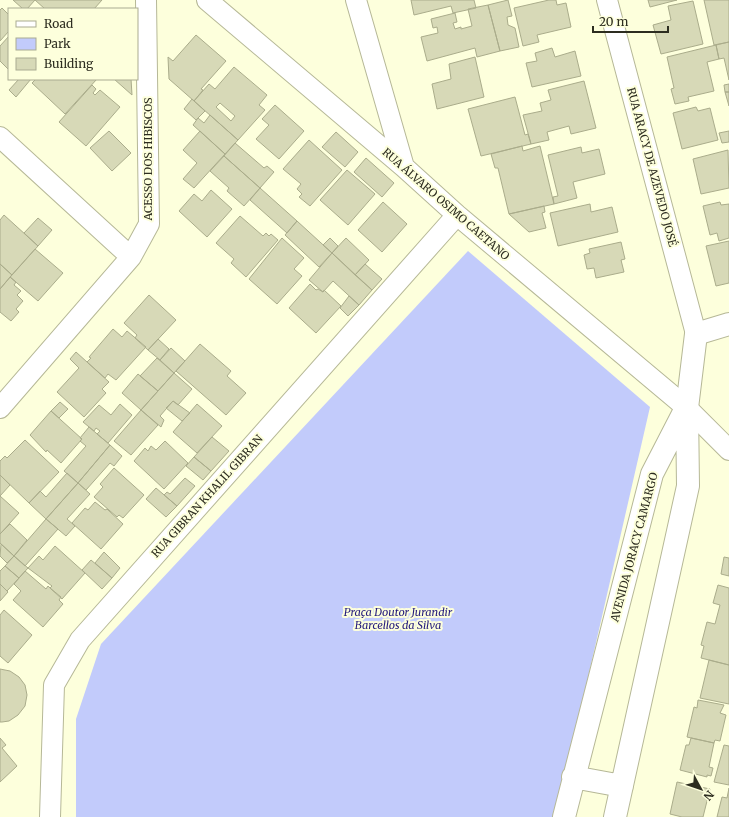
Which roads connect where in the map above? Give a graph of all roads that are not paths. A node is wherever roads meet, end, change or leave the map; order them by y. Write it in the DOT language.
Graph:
graph roads {
  1 [pos="146,0"];
  2 [pos="207,0"];
  3 [pos="356,0"];
  4 [pos="607,0"];
  5 [pos="0,137"];
  6 [pos="404,167"];
  7 [pos="457,215"];
  8 [pos="131,257"];
  9 [pos="729,324"];
  10 [pos="696,334"];
  11 [pos="0,408"];
  12 [pos="687,408"];
  13 [pos="729,450"];
  14 [pos="573,777"];
  15 [pos="622,786"];
  16 [pos="50,817"];
  17 [pos="564,817"];
  18 [pos="615,817"];
  1 -- 8 [label="street, ACESSO DOS HIBISCOS"];
  2 -- 6 [label="street, RUA ÁLVARO OSIMO CAETANO"];
  3 -- 6 [label="street"];
  4 -- 10 [label="street, RUA ARACY DE AZEVEDO JOSÉ"];
  5 -- 8 [label="street"];
  6 -- 7 [label="street, RUA ÁLVARO OSIMO CAETANO"];
  7 -- 12 [label="street, RUA ÁLVARO OSIMO CAETANO"];
  7 -- 16 [label="street, RUA GIBRAN KHALIL GIBRAN"];
  8 -- 11 [label="street, ACESSO DOS HIBISCOS"];
  9 -- 10 [label="street"];
  10 -- 12 [label="street"];
  12 -- 13 [label="street, RUA ÁLVARO OSIMO CAETANO"];
  12 -- 14 [label="street, AVENIDA JORACY CAMARGO"];
  12 -- 15 [label="street"];
  14 -- 15 [label="street"];
  14 -- 17 [label="street, AVENIDA JORACY CAMARGO"];
  15 -- 18 [label="street"];
}
